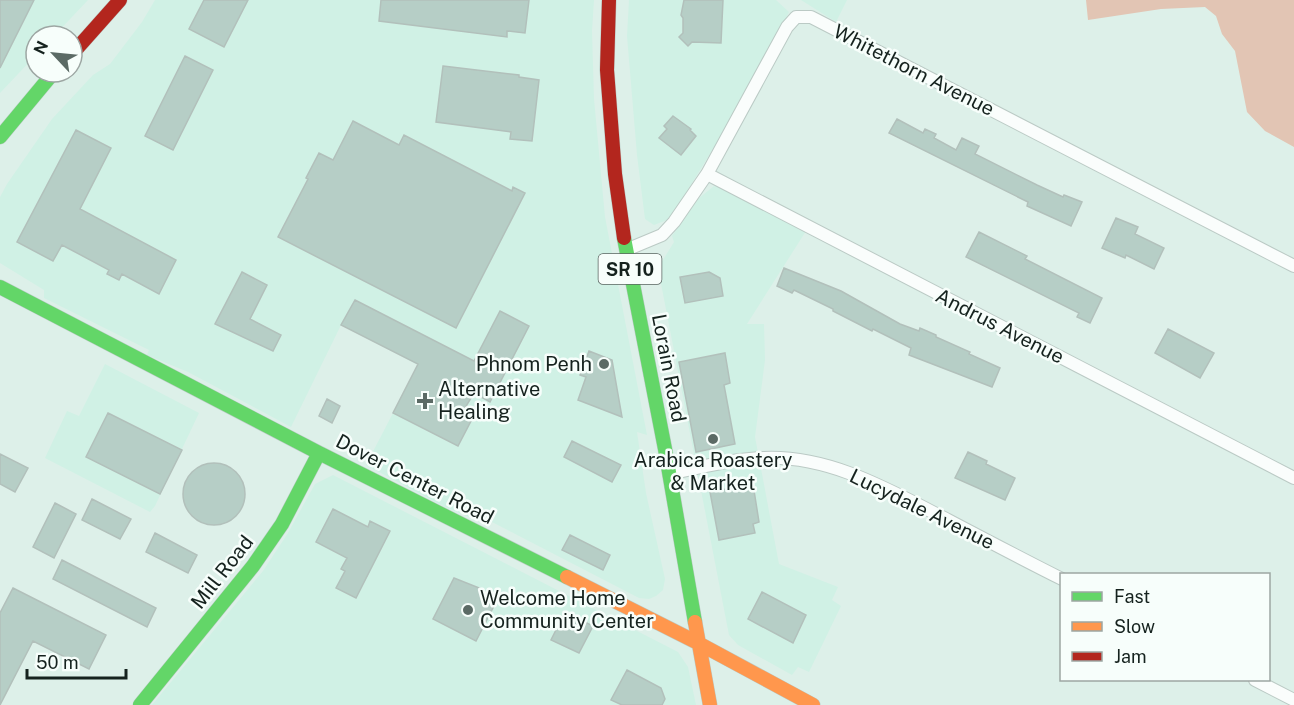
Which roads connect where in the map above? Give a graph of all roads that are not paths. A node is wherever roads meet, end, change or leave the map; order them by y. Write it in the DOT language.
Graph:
graph roads {
  1 [pos="120,0"];
  2 [pos="609,0"];
  3 [pos="84,40"];
  4 [pos="44,84"];
  5 [pos="0,137"];
  6 [pos="707,174"];
  7 [pos="626,250"];
  8 [pos="1294,266"];
  9 [pos="0,287"];
  10 [pos="319,453"];
  11 [pos="669,474"];
  12 [pos="1294,478"];
  13 [pos="1060,578"];
  14 [pos="698,643"];
  15 [pos="1257,681"];
  16 [pos="1294,700"];
  17 [pos="140,705"];
  18 [pos="710,705"];
  19 [pos="813,705"];
  1 -- 3 [label="street"];
  2 -- 7 [label="street, Lorain Road / SR 10"];
  4 -- 5 [label="street"];
  6 -- 7 [label="street, Whitethorn Avenue"];
  6 -- 8 [label="street, Whitethorn Avenue"];
  6 -- 12 [label="street, Andrus Avenue"];
  7 -- 11 [label="street, Lorain Road / SR 10"];
  9 -- 10 [label="street, Dover Center Road"];
  10 -- 14 [label="street, Dover Center Road"];
  10 -- 17 [label="street, Mill Road"];
  11 -- 13 [label="street, Lucydale Avenue"];
  11 -- 14 [label="street, Lorain Road / SR 10"];
  14 -- 18 [label="street, Lorain Road / SR 10"];
  14 -- 19 [label="street, Dover Center Road"];
  15 -- 16 [label="street"];
}
